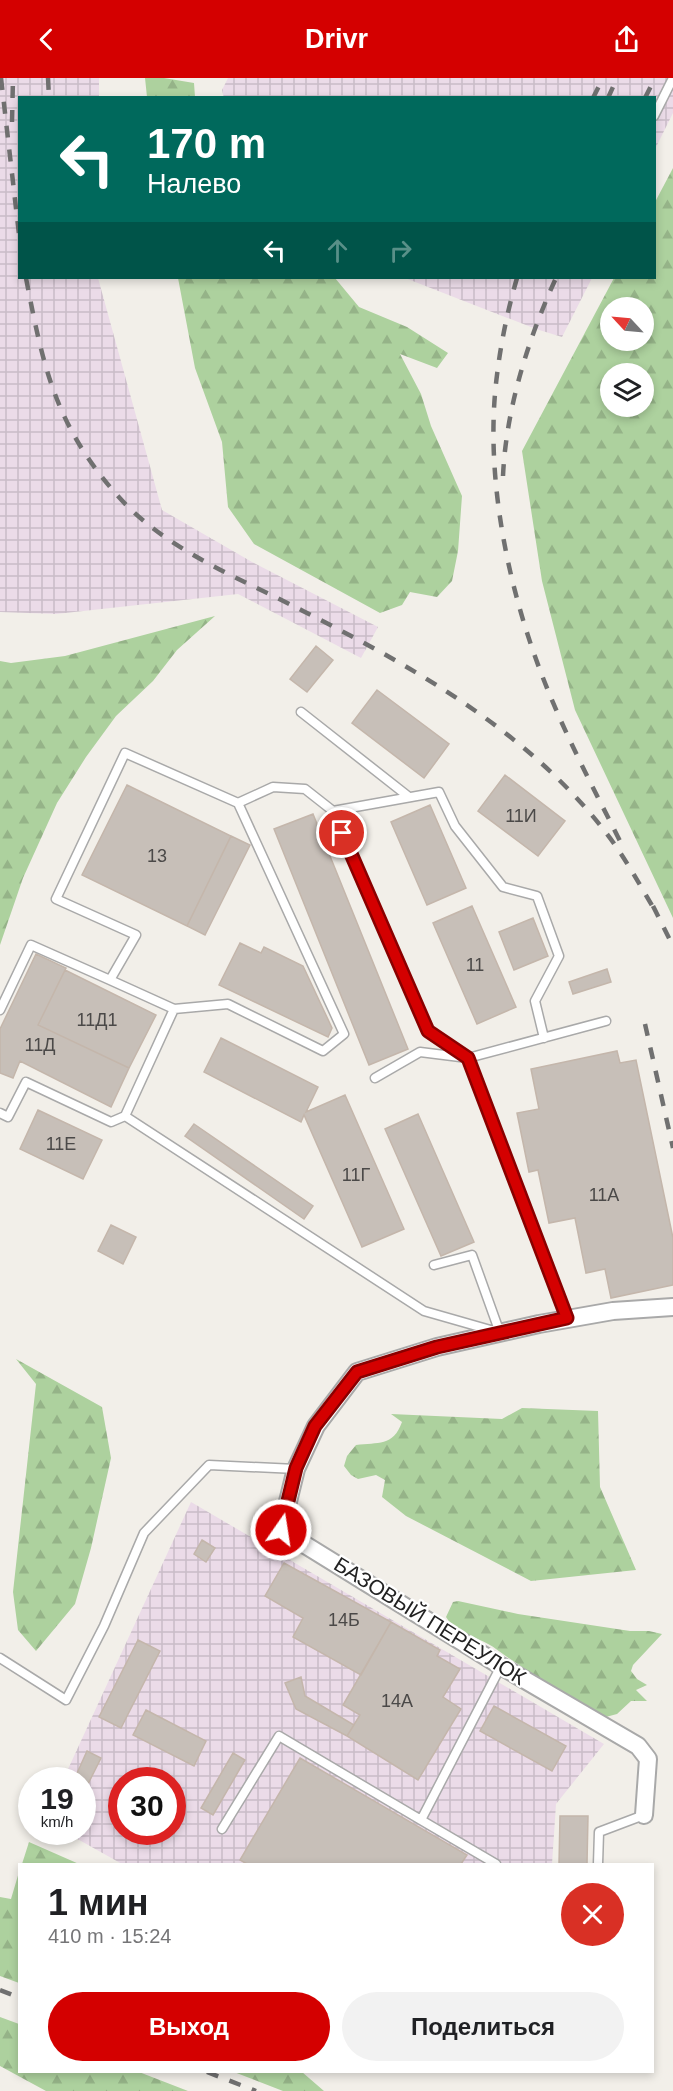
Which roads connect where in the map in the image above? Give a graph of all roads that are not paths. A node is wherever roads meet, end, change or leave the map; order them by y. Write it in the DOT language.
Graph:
graph roads {
  1 [pos="673,78"];
  2 [pos="656,112"];
  3 [pos="301,712"];
  4 [pos="409,797"];
  5 [pos="238,803"];
  6 [pos="333,811"];
  7 [pos="110,980"];
  8 [pos="174,1009"];
  9 [pos="0,1010"];
  10 [pos="606,1022"];
  11 [pos="544,1038"];
  12 [pos="468,1058"];
  13 [pos="375,1078"];
  14 [pos="0,1113"];
  15 [pos="125,1116"];
  16 [pos="434,1265"];
  17 [pos="673,1307"];
  18 [pos="567,1318"];
  19 [pos="500,1333"];
  20 [pos="296,1468"];
  21 [pos="0,1658"];
  22 [pos="501,1666"];
  23 [pos="644,1815"];
  24 [pos="421,1820"];
  25 [pos="222,1829"];
  26 [pos="494,1863"];
  27 [pos="598,1863"];
  1 -- 2 [label="lane"];
  3 -- 4 [label="lane"];
  4 -- 6 [label="lane"];
  4 -- 11 [label="lane"];
  5 -- 6 [label="lane"];
  5 -- 7 [label="lane"];
  5 -- 8 [label="lane"];
  6 -- 12 [label="lane"];
  7 -- 8 [label="lane"];
  7 -- 9 [label="lane"];
  8 -- 15 [label="lane"];
  10 -- 11 [label="lane"];
  11 -- 12 [label="lane"];
  12 -- 13 [label="lane"];
  12 -- 18 [label="lane"];
  14 -- 15 [label="lane"];
  15 -- 19 [label="lane"];
  16 -- 19 [label="lane"];
  17 -- 18 [label="street, БАЗОВЫЙ ПЕРЕУЛОК"];
  18 -- 19 [label="street, БАЗОВЫЙ ПЕРЕУЛОК"];
  19 -- 20 [label="street, БАЗОВЫЙ ПЕРЕУЛОК"];
  20 -- 21 [label="lane"];
  20 -- 22 [label="street, БАЗОВЫЙ ПЕРЕУЛОК"];
  22 -- 23 [label="street, БАЗОВЫЙ ПЕРЕУЛОК"];
  22 -- 24 [label="lane"];
  23 -- 27 [label="lane"];
  24 -- 25 [label="lane"];
  24 -- 26 [label="lane"];
}
